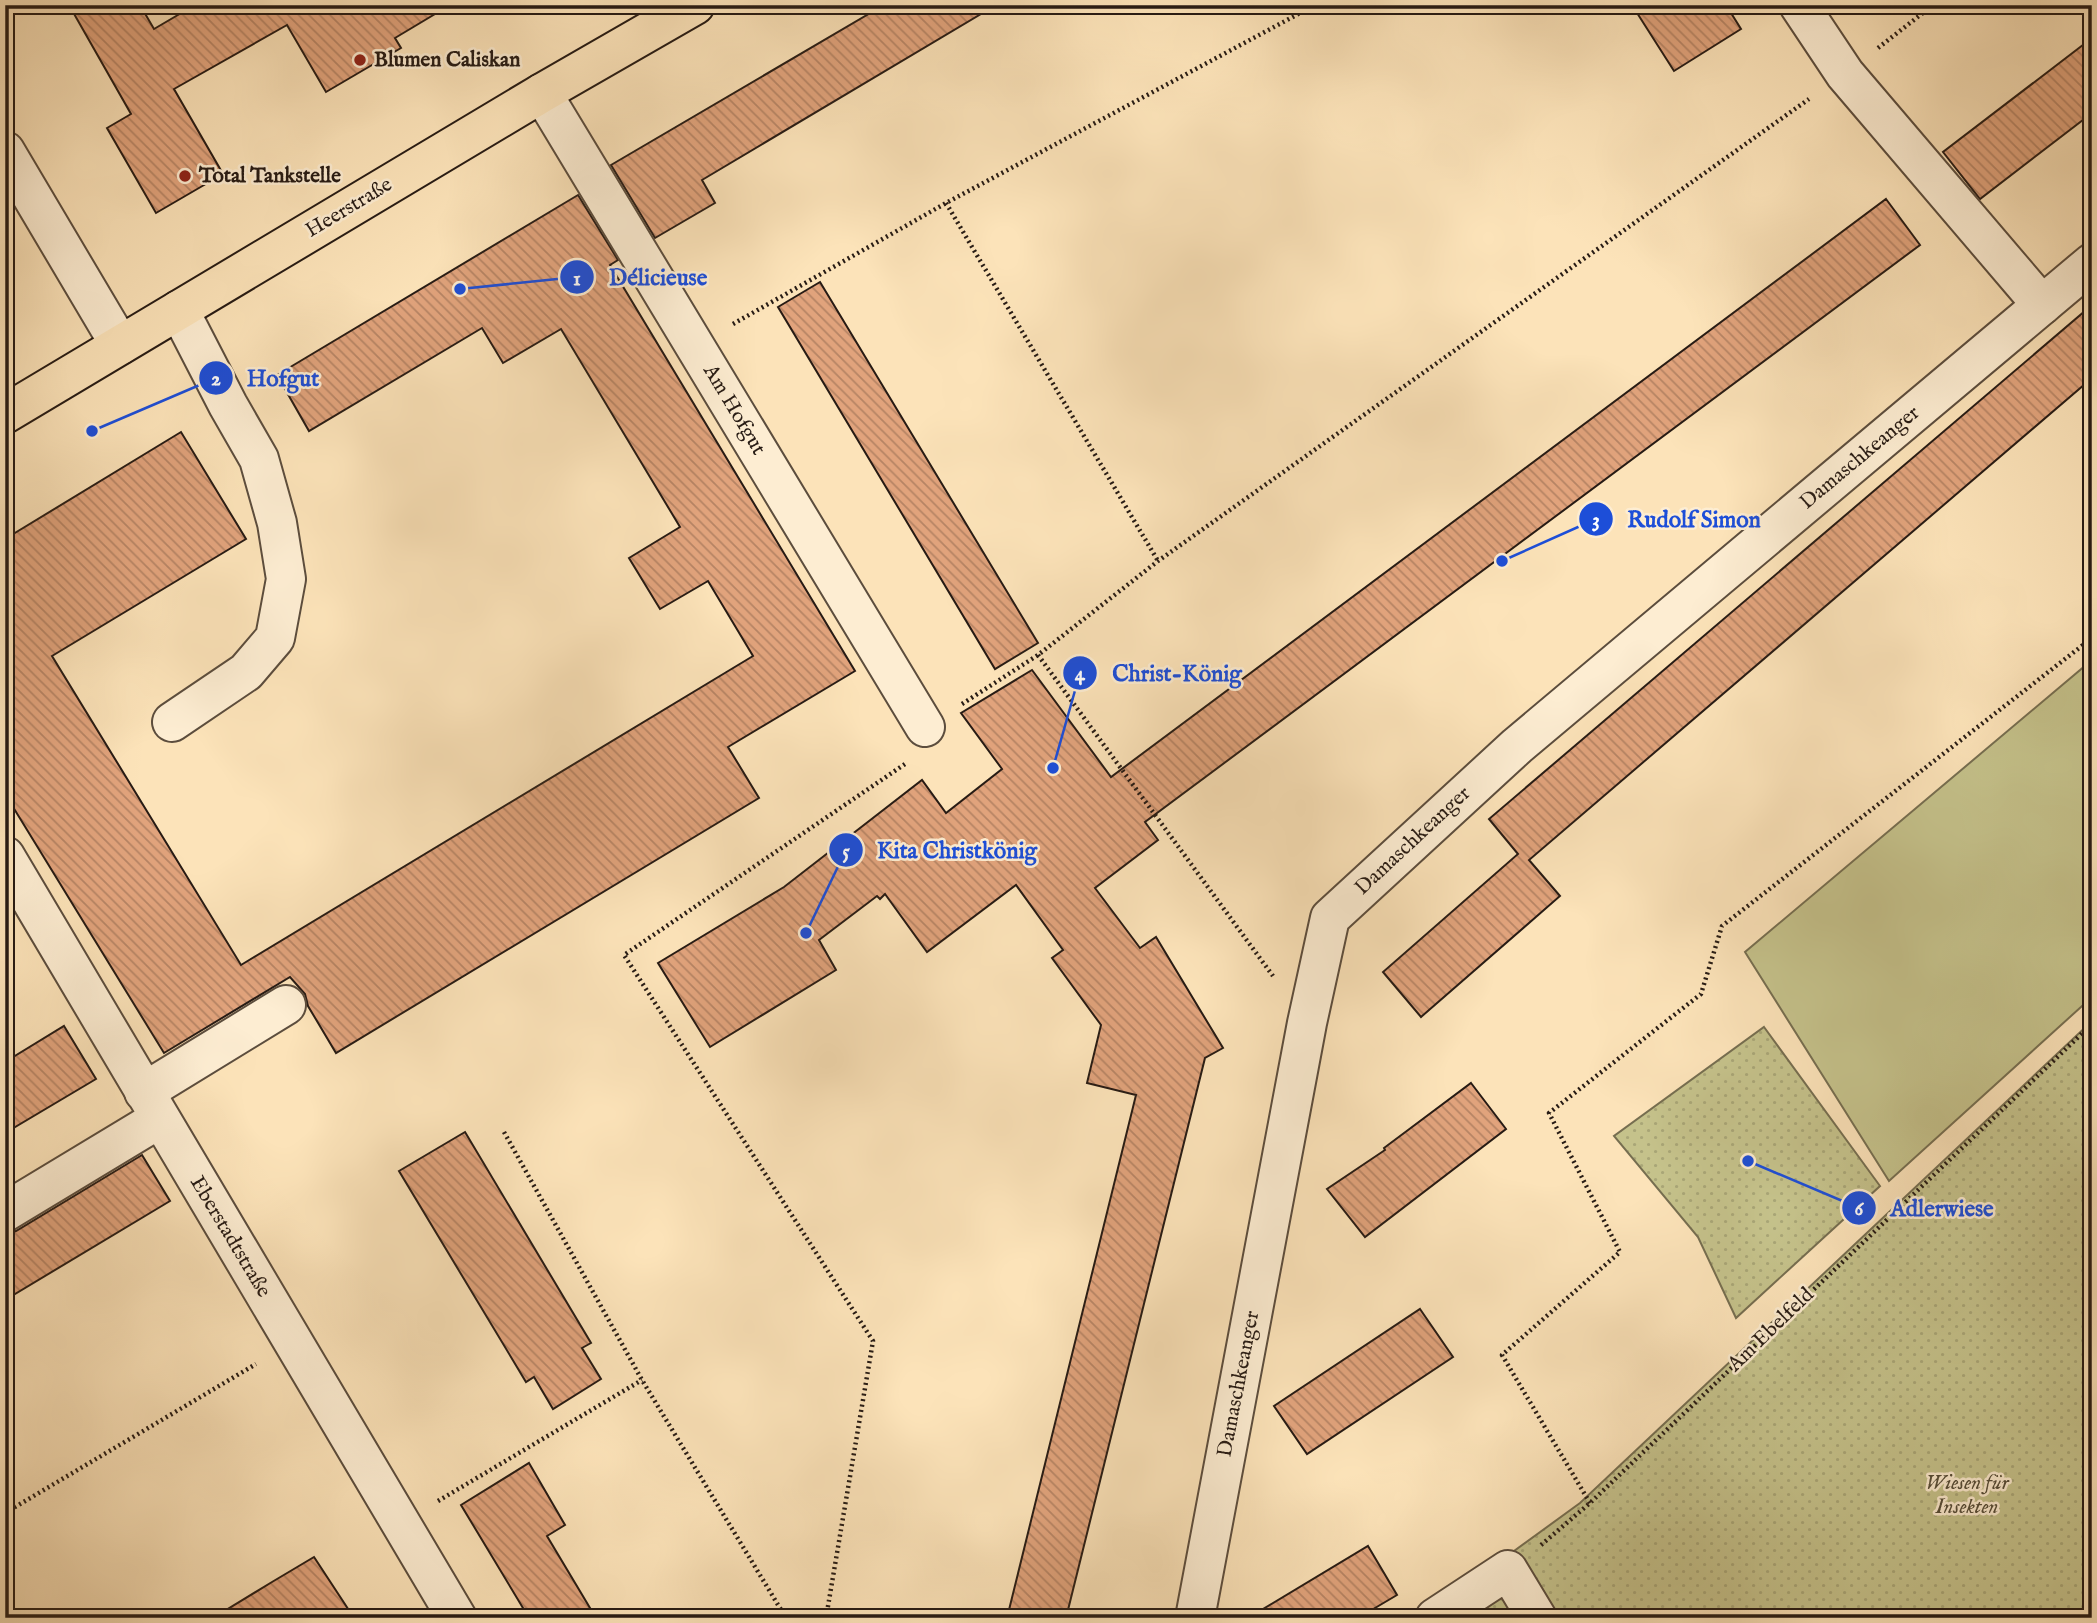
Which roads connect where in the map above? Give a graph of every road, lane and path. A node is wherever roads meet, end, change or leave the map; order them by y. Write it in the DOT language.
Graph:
graph roads {
  1 [pos="695,5"];
  2 [pos="1315,5"];
  3 [pos="1799,5"];
  4 [pos="1934,5"];
  5 [pos="1845,74"];
  6 [pos="542,93"];
  7 [pos="5,150"];
  8 [pos="946,203"];
  9 [pos="2092,262"];
  10 [pos="2042,305"];
  11 [pos="180,310"];
  12 [pos="121,345"];
  13 [pos="695,345"];
  14 [pos="5,414"];
  15 [pos="1158,561"];
  16 [pos="2092,638"];
  17 [pos="1038,655"];
  18 [pos="172,722"];
  19 [pos="925,727"];
  20 [pos="5,856"];
  21 [pos="286,1005"];
  22 [pos="1307,1023"];
  23 [pos="2092,1024"];
  24 [pos="151,1105"];
  25 [pos="504,1132"];
  26 [pos="5,1212"];
  27 [pos="293,1342"];
  28 [pos="642,1380"];
  29 [pos="1590,1503"];
  30 [pos="5,1513"];
  31 [pos="401,1523"];
  32 [pos="1508,1570"];
  33 [pos="453,1617"];
  34 [pos="786,1618"];
  35 [pos="825,1618"];
  36 [pos="1195,1618"];
  37 [pos="1434,1618"];
  38 [pos="1537,1618"];
  1 -- 6 [label="main road, Heerstraße"];
  2 -- 8 [label="path"];
  3 -- 5 [label="street"];
  4 -- 5 [label="path"];
  5 -- 10 [label="street"];
  5 -- 15 [label="path"];
  6 -- 11 [label="main road, Heerstraße"];
  6 -- 13 [label="street, Am Hofgut"];
  7 -- 12 [label="street"];
  8 -- 13 [label="path"];
  8 -- 15 [label="path"];
  9 -- 10 [label="street, Damaschkeanger"];
  10 -- 22 [label="street, Damaschkeanger"];
  11 -- 12 [label="main road, Heerstraße"];
  11 -- 18 [label="street"];
  12 -- 14 [label="main road, Heerstraße"];
  13 -- 19 [label="street, Am Hofgut"];
  15 -- 17 [label="path"];
  16 -- 29 [label="path"];
  17 -- 19 [label="path"];
  17 -- 22 [label="path"];
  19 -- 35 [label="path"];
  20 -- 24 [label="street, Eberstadtstraße"];
  21 -- 24 [label="street"];
  22 -- 36 [label="street, Damaschkeanger"];
  23 -- 29 [label="path, Am Ebelfeld"];
  24 -- 26 [label="street"];
  24 -- 27 [label="street, Eberstadtstraße"];
  25 -- 28 [label="path"];
  27 -- 30 [label="path"];
  27 -- 31 [label="street, Eberstadtstraße"];
  28 -- 31 [label="path"];
  28 -- 34 [label="path"];
  29 -- 32 [label="path, Am Ebelfeld"];
  31 -- 33 [label="street, Eberstadtstraße"];
  32 -- 37 [label="street"];
  32 -- 38 [label="street"];
}
